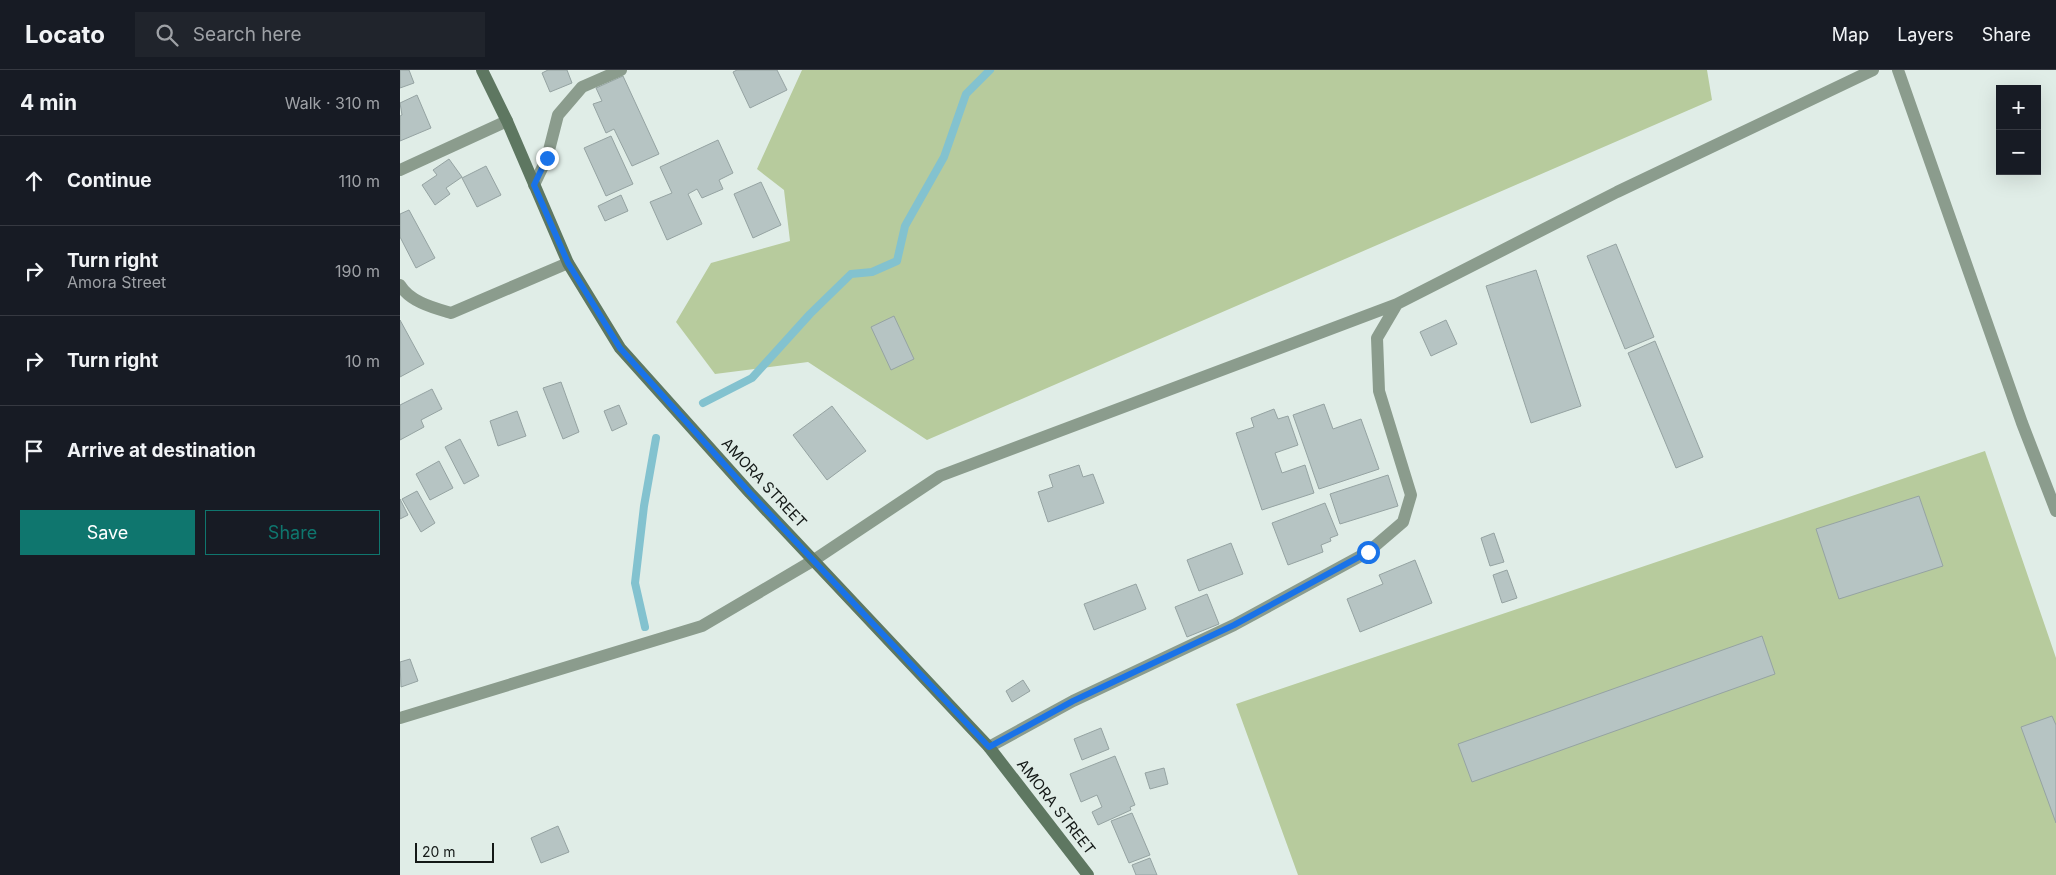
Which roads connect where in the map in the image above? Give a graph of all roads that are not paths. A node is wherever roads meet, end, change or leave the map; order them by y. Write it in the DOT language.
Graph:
graph roads {
  1 [pos="482,70"];
  2 [pos="621,70"];
  3 [pos="1873,70"];
  4 [pos="1898,70"];
  5 [pos="507,121"];
  6 [pos="400,170"];
  7 [pos="534,185"];
  8 [pos="568,263"];
  9 [pos="400,285"];
  10 [pos="1396,304"];
  11 [pos="2056,511"];
  12 [pos="814,560"];
  13 [pos="400,718"];
  14 [pos="989,747"];
  15 [pos="1088,875"];
  1 -- 5 [label="street, AMORA STREET"];
  2 -- 7 [label="street"];
  3 -- 10 [label="street"];
  4 -- 11 [label="street"];
  5 -- 6 [label="street"];
  5 -- 7 [label="street, AMORA STREET"];
  7 -- 8 [label="street, AMORA STREET"];
  8 -- 9 [label="street"];
  8 -- 12 [label="street, AMORA STREET"];
  10 -- 12 [label="street"];
  10 -- 14 [label="street"];
  12 -- 13 [label="street"];
  12 -- 14 [label="street, AMORA STREET"];
  14 -- 15 [label="street, AMORA STREET"];
}
